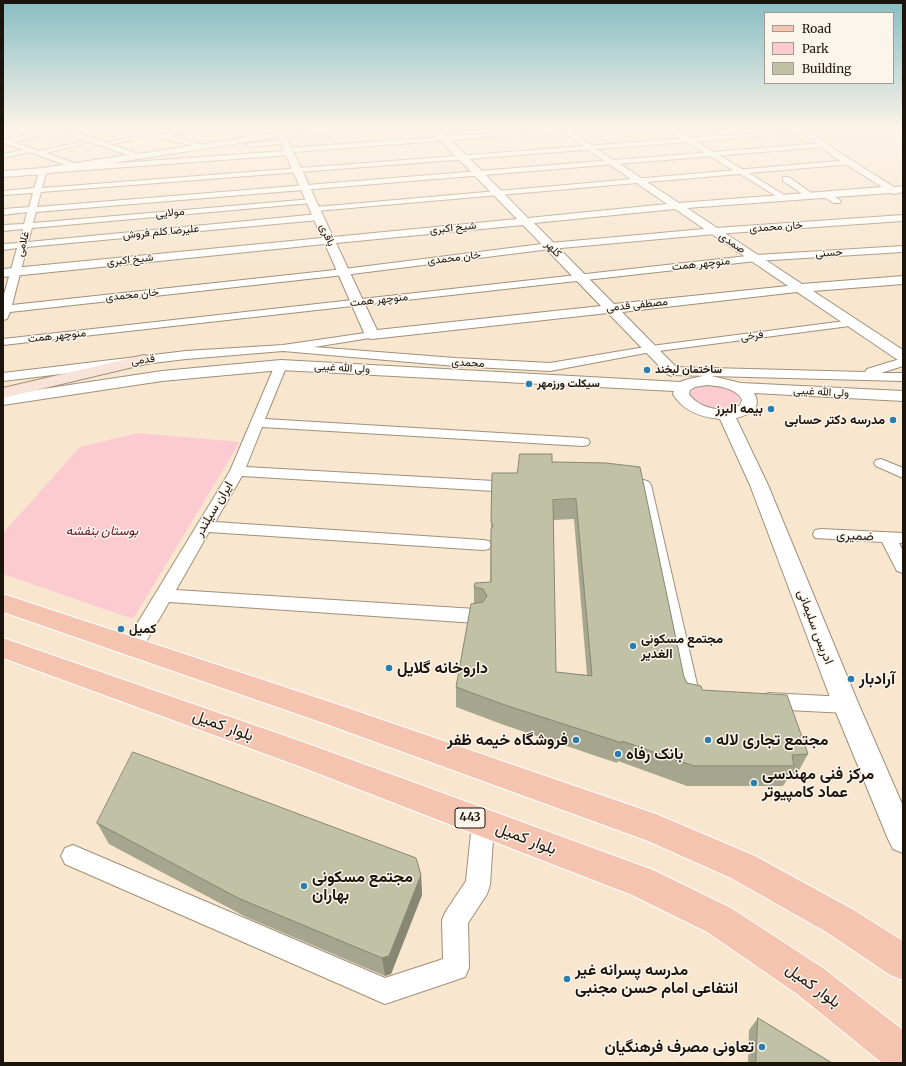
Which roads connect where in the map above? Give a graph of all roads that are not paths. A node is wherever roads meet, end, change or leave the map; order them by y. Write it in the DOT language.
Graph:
graph roads {
  1 [pos="41,179"];
  2 [pos="184,179"];
  3 [pos="302,179"];
  4 [pos="408,179"];
  5 [pos="484,179"];
  6 [pos="637,179"];
  7 [pos="666,179"];
  8 [pos="753,179"];
  9 [pos="787,179"];
  10 [pos="874,179"];
  11 [pos="640,181"];
  12 [pos="306,187"];
  13 [pos="890,189"];
  14 [pos="903,189"];
  15 [pos="38,190"];
  16 [pos="3,193"];
  17 [pos="498,193"];
  18 [pos="825,194"];
  19 [pos="810,195"];
  20 [pos="903,196"];
  21 [pos="781,197"];
  22 [pos="837,201"];
  23 [pos="677,206"];
  24 [pos="32,209"];
  25 [pos="315,209"];
  26 [pos="3,212"];
  27 [pos="903,218"];
  28 [pos="526,221"];
  29 [pos="28,226"];
  30 [pos="3,228"];
  31 [pos="715,231"];
  32 [pos="329,240"];
  33 [pos="22,246"];
  34 [pos="550,246"];
  35 [pos="3,248"];
  36 [pos="903,249"];
  37 [pos="797,256"];
  38 [pos="756,258"];
  39 [pos="808,264"];
  40 [pos="15,272"];
  41 [pos="344,272"];
  42 [pos="3,273"];
  43 [pos="581,278"];
  44 [pos="903,280"];
  45 [pos="800,288"];
  46 [pos="358,303"];
  47 [pos="5,308"];
  48 [pos="611,308"];
  49 [pos="853,323"];
  50 [pos="372,335"];
  51 [pos="3,342"];
  52 [pos="283,348"];
  53 [pos="651,349"];
  54 [pos="903,357"];
  55 [pos="144,360"];
  56 [pos="903,362"];
  57 [pos="281,365"];
  58 [pos="672,370"];
  59 [pos="860,376"];
  60 [pos="903,377"];
  61 [pos="6,387"];
  62 [pos="683,387"];
  63 [pos="739,388"];
  64 [pos="903,396"];
  65 [pos="726,415"];
  66 [pos="257,423"];
  67 [pos="583,442"];
  68 [pos="881,463"];
  69 [pos="237,471"];
  70 [pos="903,474"];
  71 [pos="644,485"];
  72 [pos="494,486"];
  73 [pos="204,526"];
  74 [pos="821,534"];
  75 [pos="896,538"];
  76 [pos="483,545"];
  77 [pos="903,567"];
  78 [pos="164,595"];
  79 [pos="3,603"];
  80 [pos="476,616"];
  81 [pos="133,647"];
  82 [pos="3,648"];
  83 [pos="704,698"];
  84 [pos="751,700"];
  85 [pos="846,705"];
  86 [pos="483,822"];
  87 [pos="903,839"];
  88 [pos="73,856"];
  89 [pos="902,961"];
  90 [pos="865,1025"];
  91 [pos="903,1055"];
  92 [pos="889,1063"];
  1 -- 15 [label="street, غلامی"];
  2 -- 15 [label="street"];
  3 -- 12 [label="street, باقری"];
  4 -- 12 [label="street"];
  5 -- 17 [label="street, کلهر"];
  6 -- 11 [label="street, صمدی"];
  7 -- 11 [label="street"];
  8 -- 21 [label="street"];
  9 -- 19 [label="street"];
  10 -- 13 [label="street"];
  11 -- 17 [label="street"];
  11 -- 23 [label="street, صمدی"];
  12 -- 24 [label="street"];
  12 -- 25 [label="street, باقری"];
  13 -- 14 [label="street, شیخ اکبری"];
  13 -- 18 [label="street, شیخ اکبری"];
  13 -- 20 [label="street"];
  15 -- 16 [label="street"];
  15 -- 24 [label="street, غلامی"];
  17 -- 25 [label="street"];
  17 -- 28 [label="street, کلهر"];
  18 -- 19 [label="street, شیخ اکبری"];
  18 -- 22 [label="street"];
  19 -- 21 [label="street, شیخ اکبری"];
  21 -- 23 [label="street, شیخ اکبری"];
  23 -- 28 [label="street, شیخ اکبری"];
  23 -- 31 [label="street, صمدی"];
  24 -- 26 [label="street"];
  24 -- 29 [label="street, غلامی"];
  25 -- 29 [label="street, مولایی"];
  25 -- 32 [label="street, باقری"];
  25 -- 33 [label="street, علیرضا کلم فروش"];
  27 -- 31 [label="street, خان محمدی"];
  28 -- 32 [label="street, شیخ اکبری"];
  28 -- 34 [label="street, کلهر"];
  29 -- 30 [label="street, مولایی"];
  29 -- 33 [label="street, غلامی"];
  31 -- 34 [label="street, خان محمدی"];
  31 -- 38 [label="street, صمدی"];
  32 -- 40 [label="street, شیخ اکبری"];
  32 -- 41 [label="street, باقری"];
  33 -- 35 [label="street, علیرضا کلم فروش"];
  33 -- 40 [label="street, غلامی"];
  34 -- 41 [label="street, خان محمدی"];
  34 -- 43 [label="street, کلهر"];
  36 -- 37 [label="street, حسنی"];
  37 -- 38 [label="street, حسنی"];
  37 -- 39 [label="street"];
  38 -- 43 [label="street, منوچهر همت"];
  38 -- 45 [label="street, صمدی"];
  40 -- 42 [label="street, شیخ اکبری"];
  40 -- 47 [label="street, غلامی"];
  41 -- 46 [label="street, باقری"];
  41 -- 47 [label="street, خان محمدی"];
  43 -- 46 [label="street, منوچهر همت"];
  43 -- 48 [label="street, کلهر"];
  44 -- 45 [label="street, مصطفی قدمی"];
  45 -- 48 [label="street, مصطفی قدمی"];
  45 -- 49 [label="street, صمدی"];
  46 -- 50 [label="street, باقری"];
  46 -- 51 [label="street, منوچهر همت"];
  48 -- 50 [label="street, مصطفی قدمی"];
  48 -- 53 [label="street, کلهر"];
  49 -- 53 [label="street, فرخی"];
  49 -- 54 [label="street, صمدی"];
  50 -- 52 [label="street"];
  52 -- 53 [label="street, محمدی"];
  52 -- 55 [label="street, قدمی"];
  53 -- 58 [label="street, کلهر"];
  55 -- 61 [label="main road"];
  56 -- 59 [label="street"];
  57 -- 61 [label="street, ولی الله غیبی"];
  57 -- 62 [label="street, ولی الله غیبی"];
  57 -- 66 [label="street, ایران سیلندر"];
  58 -- 59 [label="street"];
  59 -- 60 [label="street"];
  62 -- 63 [label="street, ولی الله غیبی"];
  62 -- 65 [label="street"];
  63 -- 64 [label="street, ولی الله غیبی"];
  63 -- 65 [label="street"];
  65 -- 85 [label="street, ادریس سلیمانی"];
  66 -- 67 [label="street"];
  66 -- 69 [label="street, ایران سیلندر"];
  68 -- 70 [label="street"];
  69 -- 72 [label="street"];
  69 -- 73 [label="street, ایران سیلندر"];
  71 -- 83 [label="street"];
  73 -- 76 [label="street"];
  73 -- 78 [label="street, ایران سیلندر"];
  74 -- 75 [label="street, ضمیری"];
  75 -- 77 [label="street, ضمیری"];
  78 -- 80 [label="street"];
  78 -- 81 [label="street, ایران سیلندر"];
  79 -- 81 [label="main road"];
  81 -- 89 [label="main road"];
  82 -- 86 [label="main road, بلوار کمیل / 443"];
  84 -- 85 [label="street"];
  85 -- 87 [label="street, ادریس سلیمانی"];
  86 -- 88 [label="street"];
  86 -- 90 [label="main road, بلوار کمیل / 443"];
  90 -- 91 [label="main road, بلوار کمیل / 443"];
  90 -- 92 [label="street"];
}
